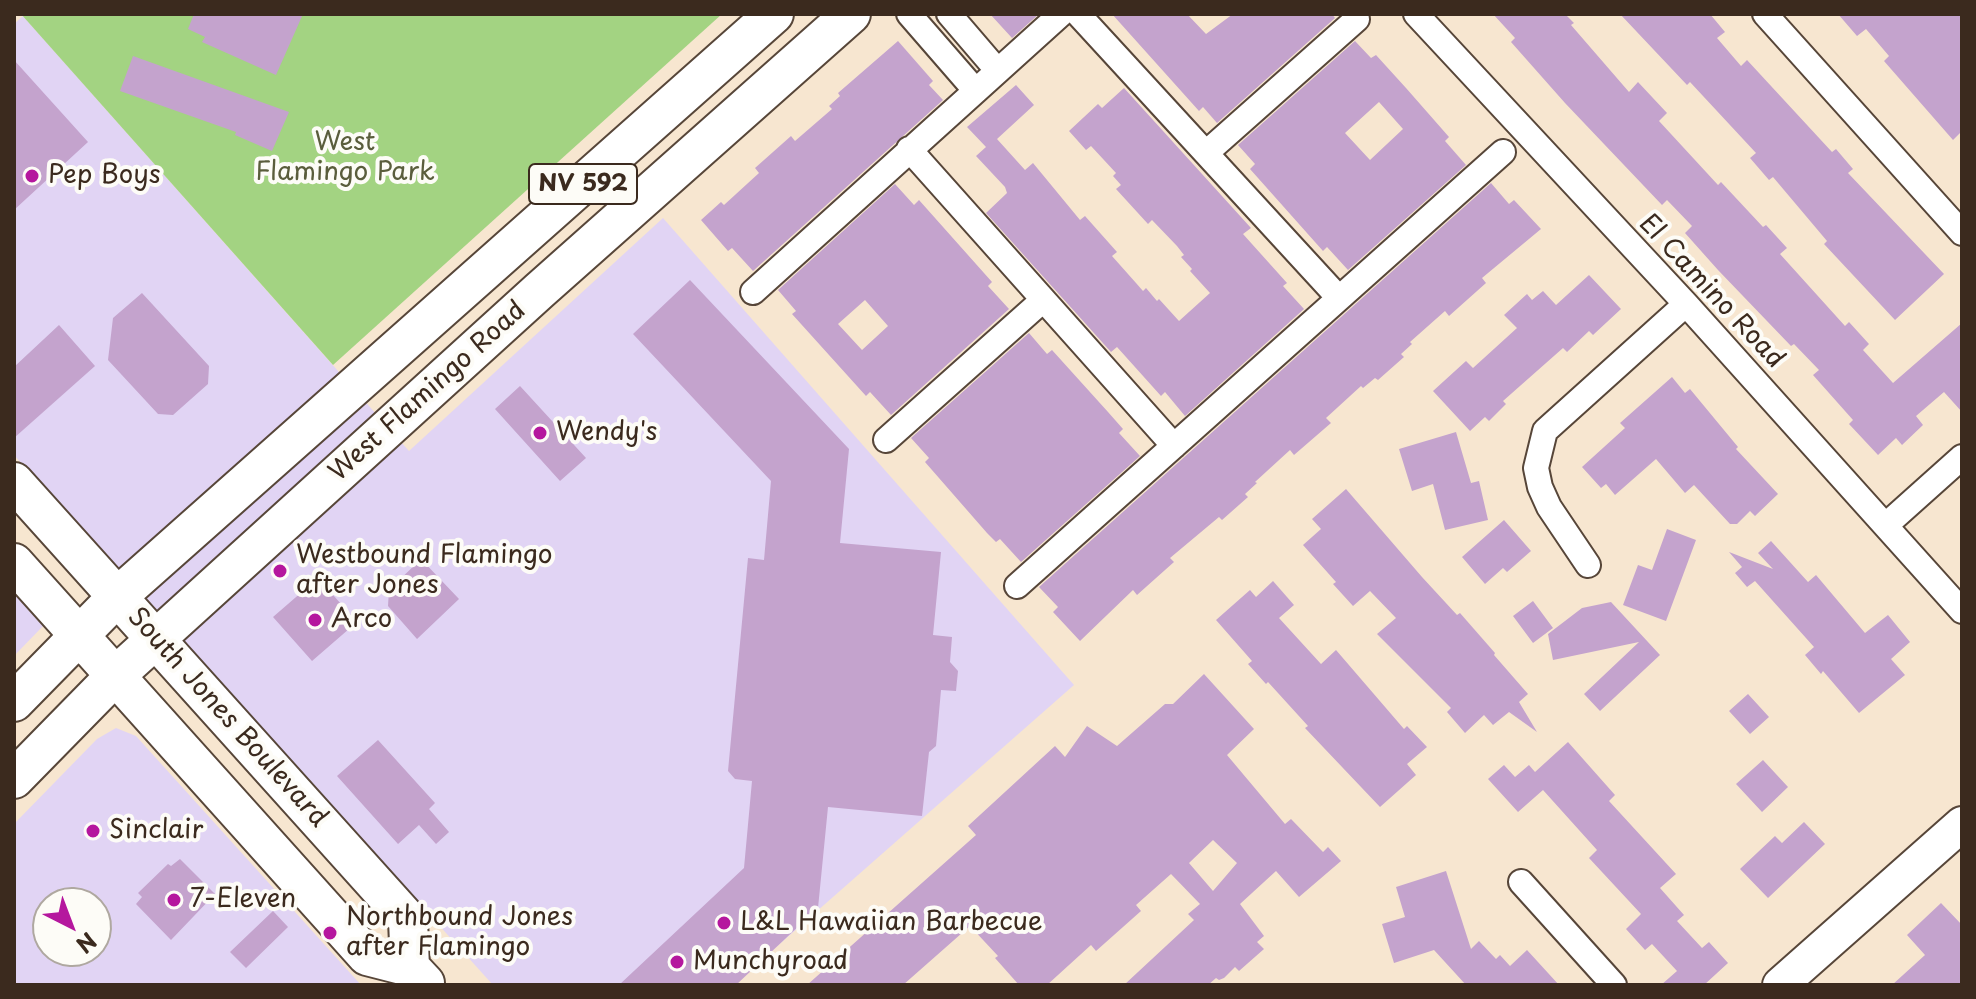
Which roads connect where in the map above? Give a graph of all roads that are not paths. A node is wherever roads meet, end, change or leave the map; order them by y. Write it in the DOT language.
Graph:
graph roads {
  1 [pos="851,14"];
  2 [pos="909,14"];
  3 [pos="949,14"];
  4 [pos="1061,14"];
  5 [pos="1078,14"];
  6 [pos="1416,14"];
  7 [pos="1765,14"];
  8 [pos="1357,19"];
  9 [pos="764,23"];
  10 [pos="997,70"];
  11 [pos="975,90"];
  12 [pos="909,149"];
  13 [pos="1503,152"];
  14 [pos="1206,153"];
  15 [pos="613,158"];
  16 [pos="631,209"];
  17 [pos="1962,233"];
  18 [pos="539,291"];
  19 [pos="753,292"];
  20 [pos="1339,298"];
  21 [pos="1043,300"];
  22 [pos="1686,304"];
  23 [pos="886,440"];
  24 [pos="1174,446"];
  25 [pos="1962,457"];
  26 [pos="14,482"];
  27 [pos="1886,525"];
  28 [pos="14,563"];
  29 [pos="1588,565"];
  30 [pos="1017,586"];
  31 [pos="117,597"];
  32 [pos="1962,611"];
  33 [pos="78,636"];
  34 [pos="156,639"];
  35 [pos="114,677"];
  36 [pos="14,702"];
  37 [pos="14,779"];
  38 [pos="1958,836"];
  39 [pos="1521,882"];
  40 [pos="418,976"];
  41 [pos="1614,985"];
  42 [pos="1780,985"];
  1 -- 16 [label="main road, West Flamingo Road / NV 592"];
  2 -- 11 [label="street"];
  3 -- 10 [label="street"];
  4 -- 10 [label="street"];
  5 -- 14 [label="street"];
  6 -- 22 [label="street, El Camino Road"];
  7 -- 17 [label="street"];
  8 -- 14 [label="street"];
  9 -- 15 [label="main road, West Flamingo Road / NV 592"];
  9 -- 16 [label="main road"];
  10 -- 11 [label="street"];
  11 -- 12 [label="street"];
  12 -- 19 [label="street"];
  12 -- 21 [label="street"];
  13 -- 20 [label="street"];
  14 -- 20 [label="street"];
  15 -- 18 [label="main road"];
  15 -- 31 [label="main road, West Flamingo Road / NV 592"];
  16 -- 18 [label="main road, West Flamingo Road / NV 592"];
  18 -- 34 [label="main road, West Flamingo Road / NV 592"];
  20 -- 24 [label="street"];
  21 -- 23 [label="street"];
  21 -- 24 [label="street"];
  22 -- 27 [label="street, El Camino Road"];
  22 -- 29 [label="street"];
  24 -- 30 [label="street"];
  25 -- 27 [label="street"];
  26 -- 31 [label="main road, South Jones Boulevard"];
  27 -- 32 [label="street, El Camino Road"];
  28 -- 33 [label="main road, South Jones Boulevard"];
  31 -- 33 [label="main road, West Flamingo Road / NV 592"];
  31 -- 34 [label="main road, South Jones Boulevard"];
  33 -- 35 [label="main road, South Jones Boulevard"];
  33 -- 36 [label="main road, West Flamingo Road / NV 592"];
  34 -- 35 [label="main road, West Flamingo Road / NV 592"];
  34 -- 40 [label="main road, South Jones Boulevard"];
  35 -- 37 [label="main road, West Flamingo Road / NV 592"];
  35 -- 40 [label="main road, South Jones Boulevard"];
  38 -- 42 [label="street"];
  39 -- 41 [label="street"];
}
